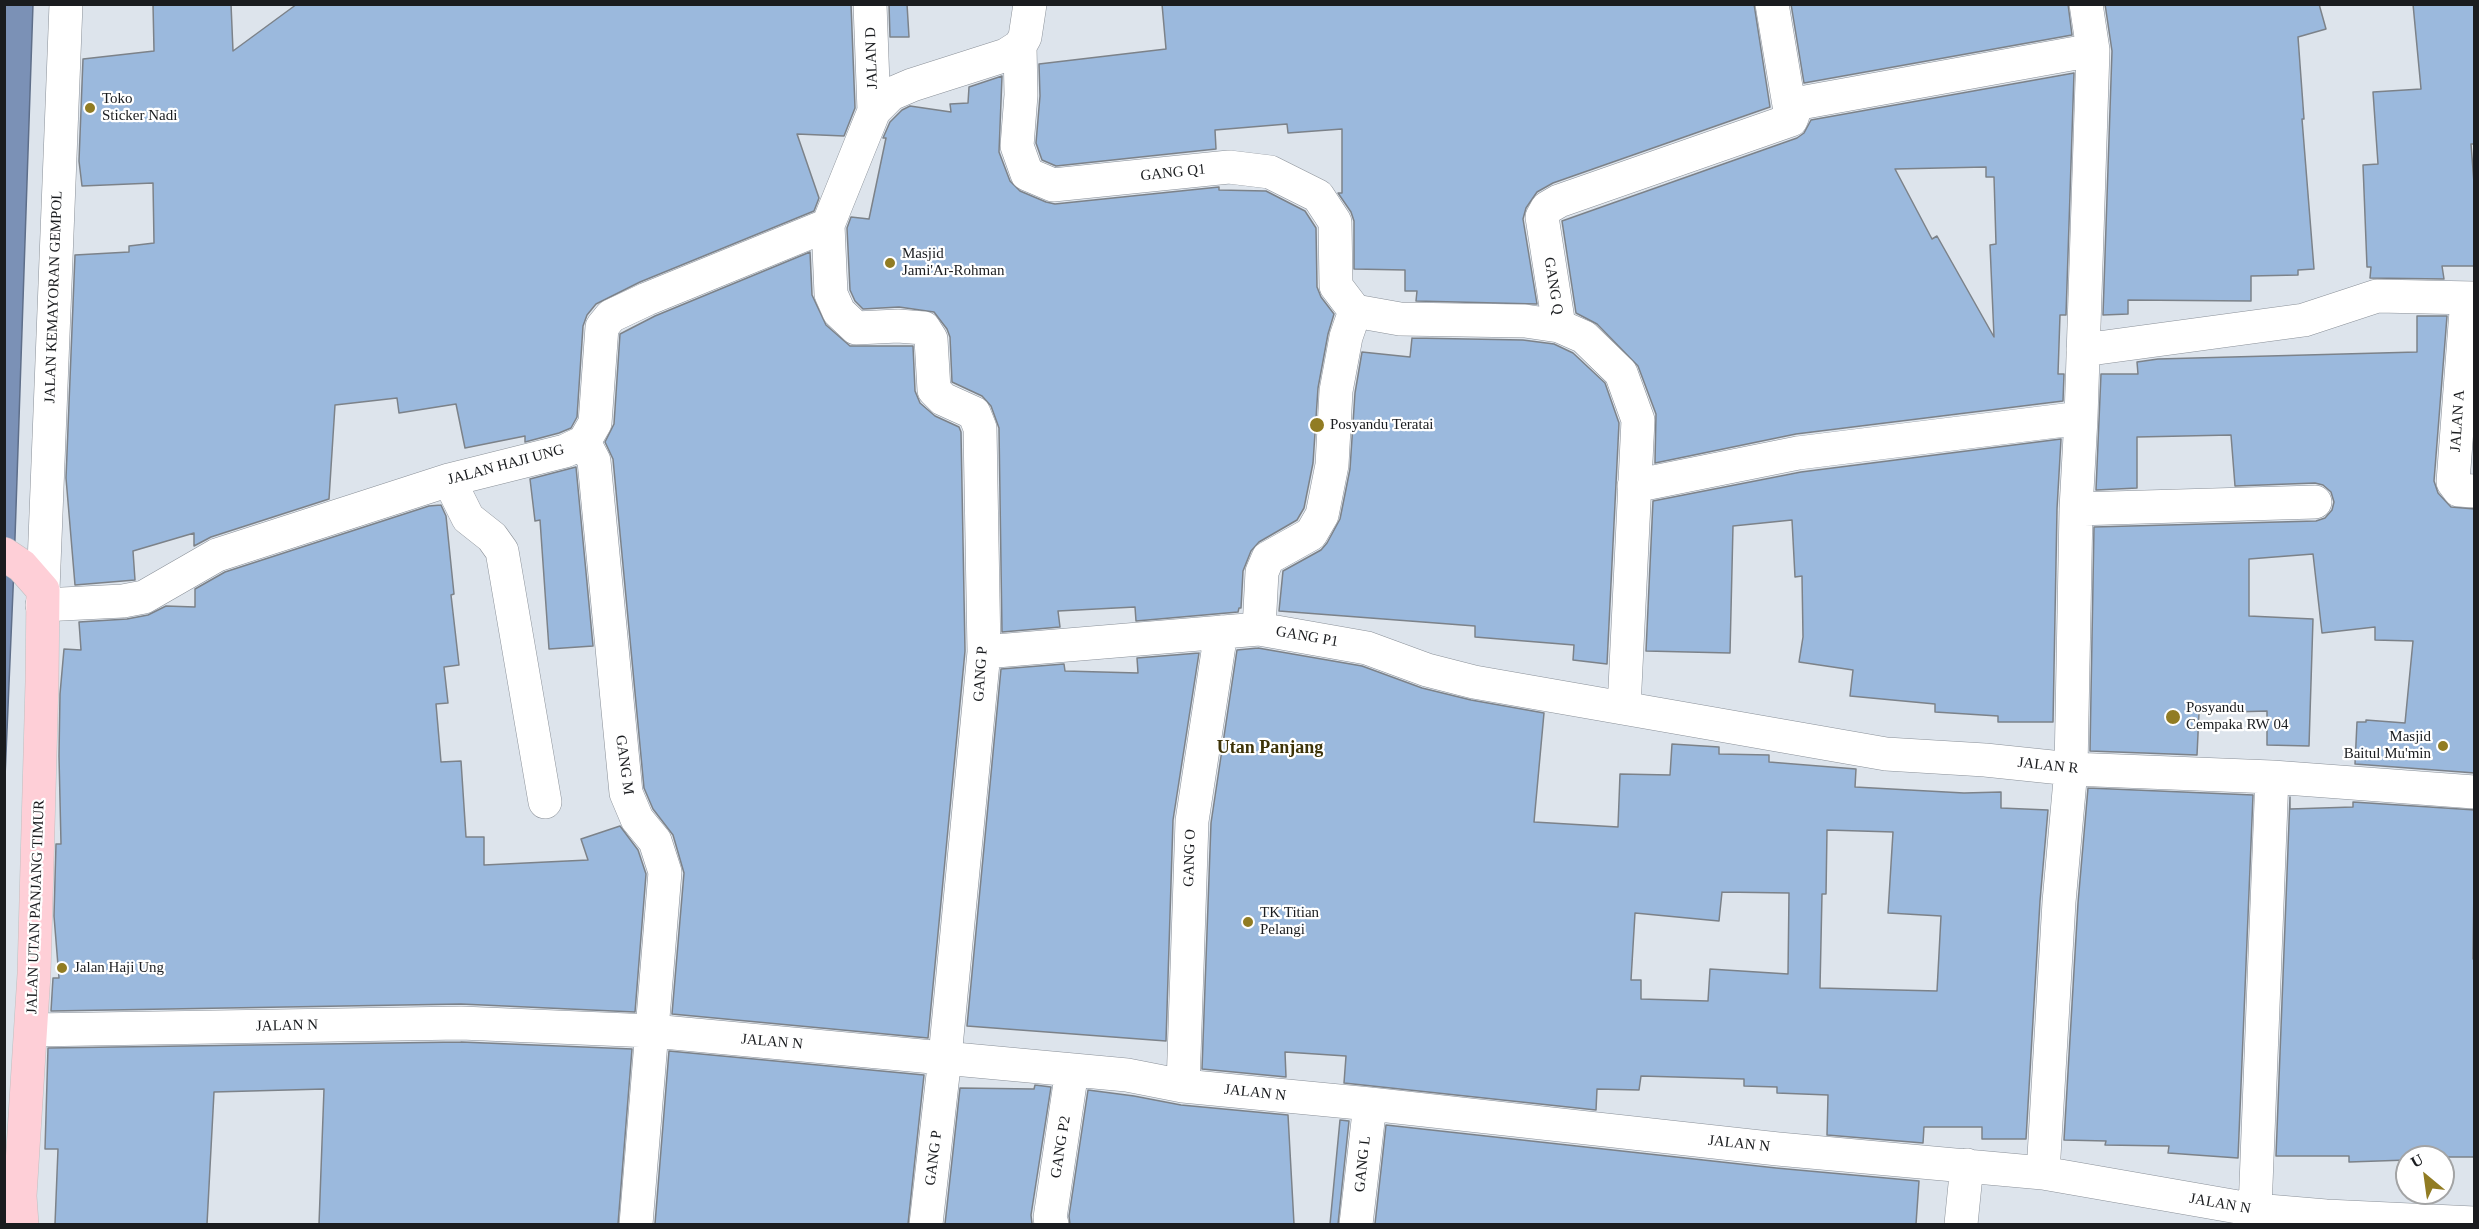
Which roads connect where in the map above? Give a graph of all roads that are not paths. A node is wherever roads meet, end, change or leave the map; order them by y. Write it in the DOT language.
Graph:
graph roads {
  1 [pos="66,4"];
  2 [pos="870,4"];
  3 [pos="1030,4"];
  4 [pos="1772,4"];
  5 [pos="2086,4"];
  6 [pos="1020,46"];
  7 [pos="2093,50"];
  8 [pos="1789,105"];
  9 [pos="874,111"];
  10 [pos="828,225"];
  11 [pos="2471,298"];
  12 [pos="1355,311"];
  13 [pos="1559,326"];
  14 [pos="2082,350"];
  15 [pos="2081,418"];
  16 [pos="584,442"];
  17 [pos="449,480"];
  18 [pos="1634,486"];
  19 [pos="2475,491"];
  20 [pos="2314,502"];
  21 [pos="2076,509"];
  22 [pos="28,579"];
  23 [pos="1258,629"];
  24 [pos="1221,632"];
  25 [pos="984,652"];
  26 [pos="1624,708"];
  27 [pos="2071,769"];
  28 [pos="2272,777"];
  29 [pos="2475,792"];
  30 [pos="545,802"];
  31 [pos="32,1030"];
  32 [pos="652,1031"];
  33 [pos="945,1057"];
  34 [pos="1072,1070"];
  35 [pos="1183,1086"];
  36 [pos="1370,1104"];
  37 [pos="1967,1165"];
  38 [pos="2043,1173"];
  39 [pos="2256,1210"];
  40 [pos="22,1224"];
  41 [pos="636,1224"];
  42 [pos="926,1224"];
  43 [pos="1052,1224"];
  44 [pos="1356,1224"];
  45 [pos="1961,1224"];
  46 [pos="2474,1224"];
  1 -- 22 [label="street, JALAN KEMAYORAN GEMPOL"];
  2 -- 9 [label="street, JALAN D"];
  3 -- 6 [label="street"];
  4 -- 8 [label="street"];
  5 -- 7 [label="street"];
  6 -- 9 [label="street"];
  6 -- 12 [label="street, GANG Q1"];
  7 -- 8 [label="street"];
  7 -- 14 [label="street"];
  8 -- 13 [label="street, GANG Q"];
  9 -- 10 [label="street"];
  10 -- 16 [label="street, JALAN HAJI UNG"];
  10 -- 25 [label="street, GANG P"];
  11 -- 14 [label="street"];
  11 -- 19 [label="street, JALAN A"];
  12 -- 13 [label="street"];
  12 -- 23 [label="street"];
  13 -- 18 [label="street, GANG Q"];
  14 -- 15 [label="street"];
  15 -- 18 [label="street"];
  15 -- 21 [label="street"];
  16 -- 17 [label="street, JALAN HAJI UNG"];
  16 -- 32 [label="street, GANG M"];
  17 -- 22 [label="street, JALAN HAJI UNG"];
  17 -- 30 [label="street"];
  18 -- 26 [label="street, GANG Q"];
  20 -- 21 [label="street"];
  21 -- 27 [label="street"];
  22 -- 31 [label="main road, JALAN UTAN PANJANG TIMUR"];
  23 -- 24 [label="street, GANG P1"];
  23 -- 26 [label="street, GANG P1"];
  24 -- 25 [label="street, GANG P1"];
  24 -- 35 [label="street, GANG O"];
  25 -- 33 [label="street, GANG P"];
  26 -- 27 [label="street, JALAN R"];
  27 -- 28 [label="street, JALAN R"];
  27 -- 38 [label="street"];
  28 -- 29 [label="street, JALAN R"];
  28 -- 39 [label="street"];
  31 -- 32 [label="street, JALAN N"];
  31 -- 40 [label="main road, JALAN UTAN PANJANG TIMUR"];
  32 -- 33 [label="street, JALAN N"];
  32 -- 41 [label="street, GANG M"];
  33 -- 34 [label="street, JALAN N"];
  33 -- 42 [label="street, GANG P"];
  34 -- 35 [label="street, JALAN N"];
  34 -- 43 [label="street, GANG P2"];
  35 -- 36 [label="street, JALAN N"];
  36 -- 37 [label="street, JALAN N"];
  36 -- 44 [label="street, GANG L"];
  37 -- 38 [label="street, JALAN N"];
  37 -- 45 [label="street"];
  38 -- 39 [label="street, JALAN N"];
  39 -- 46 [label="street, JALAN N"];
}
